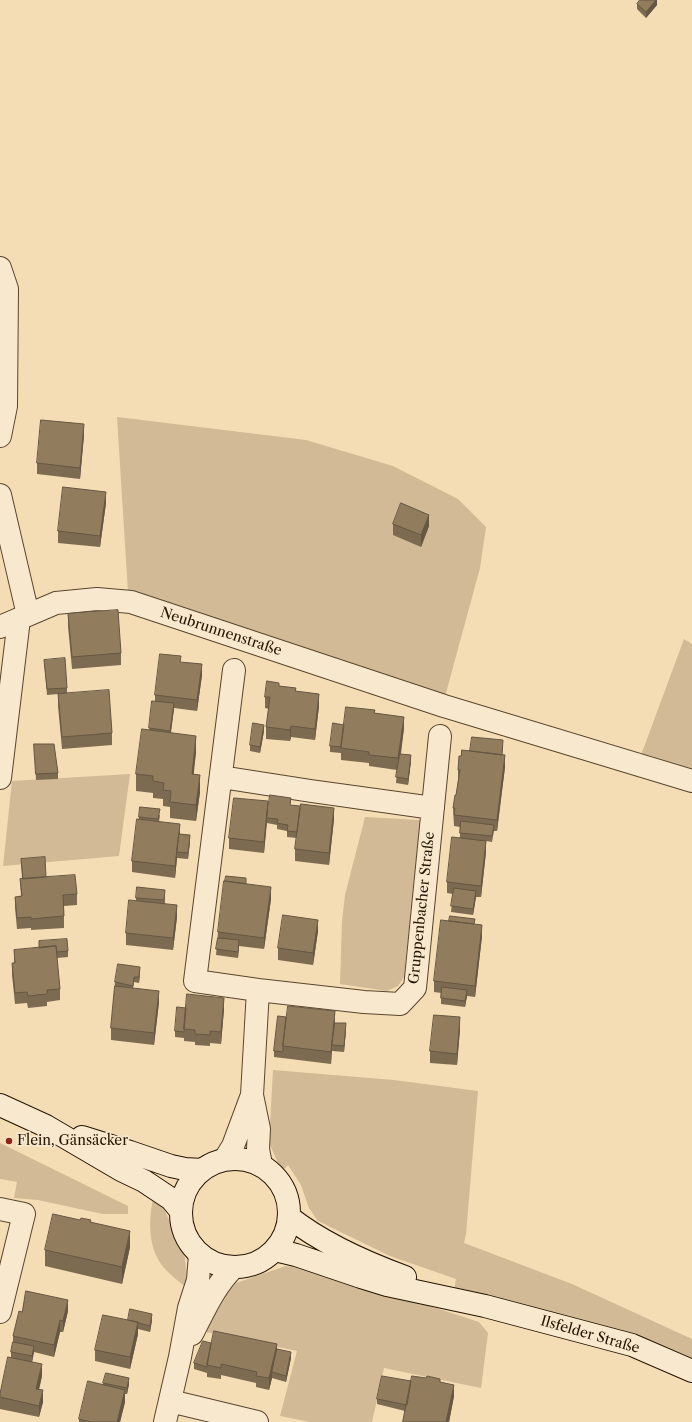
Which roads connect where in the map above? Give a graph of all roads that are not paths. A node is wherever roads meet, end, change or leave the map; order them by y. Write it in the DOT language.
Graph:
graph roads {
  1 [pos="0,268"];
  2 [pos="0,436"];
  3 [pos="0,496"];
  4 [pos="16,620"];
  5 [pos="234,670"];
  6 [pos="440,736"];
  7 [pos="221,777"];
  8 [pos="0,778"];
  9 [pos="692,781"];
  10 [pos="433,808"];
  11 [pos="258,990"];
  12 [pos="252,1095"];
  13 [pos="0,1105"];
  14 [pos="46,1126"];
  15 [pos="225,1159"];
  16 [pos="261,1165"];
  17 [pos="202,1170"];
  18 [pos="0,1209"];
  19 [pos="180,1210"];
  20 [pos="290,1217"];
  21 [pos="275,1250"];
  22 [pos="200,1254"];
  23 [pos="233,1268"];
  24 [pos="484,1306"];
  25 [pos="0,1312"];
  26 [pos="180,1357"];
  27 [pos="692,1371"];
  28 [pos="170,1401"];
  29 [pos="165,1422"];
  30 [pos="257,1422"];
  1 -- 2 [label="street"];
  3 -- 4 [label="street"];
  4 -- 8 [label="street"];
  4 -- 9 [label="street, Neubrunnenstraße"];
  5 -- 7 [label="street, Gruppenbacher Straße"];
  6 -- 10 [label="street, Gruppenbacher Straße"];
  7 -- 10 [label="street"];
  7 -- 11 [label="street, Gruppenbacher Straße"];
  10 -- 11 [label="street, Gruppenbacher Straße"];
  11 -- 12 [label="street"];
  12 -- 15 [label="street"];
  12 -- 16 [label="street"];
  13 -- 14 [label="street"];
  14 -- 17 [label="street"];
  14 -- 19 [label="street"];
  15 -- 16 [label="street"];
  15 -- 17 [label="street"];
  16 -- 20 [label="street"];
  17 -- 19 [label="street"];
  18 -- 25 [label="street"];
  19 -- 22 [label="street"];
  20 -- 21 [label="street"];
  20 -- 24 [label="street, Ilsfelder Straße"];
  21 -- 23 [label="street"];
  21 -- 24 [label="street, Ilsfelder Straße"];
  22 -- 23 [label="street"];
  22 -- 26 [label="street"];
  23 -- 26 [label="street"];
  24 -- 27 [label="street, Ilsfelder Straße"];
  26 -- 28 [label="street"];
  28 -- 29 [label="street"];
  28 -- 30 [label="street"];
}
